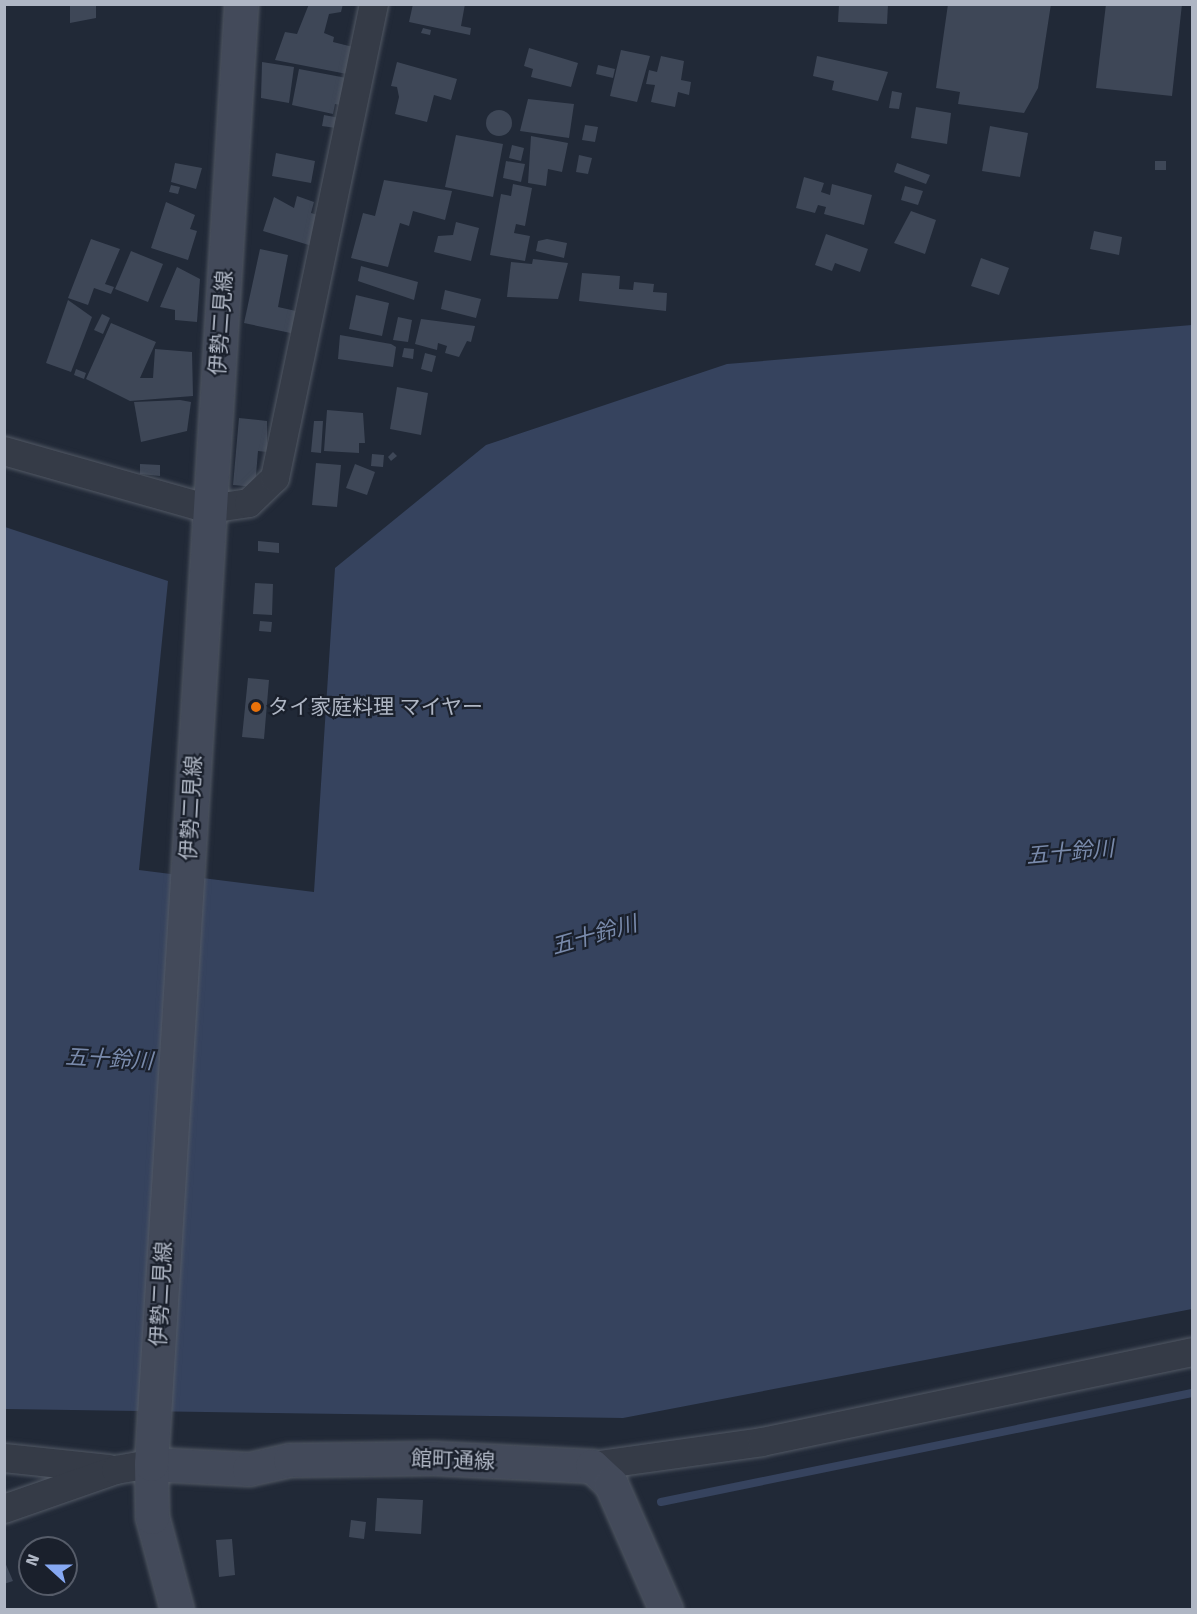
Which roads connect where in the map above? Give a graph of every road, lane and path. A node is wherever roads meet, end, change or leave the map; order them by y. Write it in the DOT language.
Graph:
graph roads {
  1 [pos="241,4"];
  2 [pos="374,4"];
  3 [pos="5,449"];
  4 [pos="209,509"];
  5 [pos="1192,1352"];
  6 [pos="4,1458"];
  7 [pos="151,1464"];
  8 [pos="592,1466"];
  9 [pos="116,1470"];
  10 [pos="4,1509"];
  11 [pos="177,1610"];
  12 [pos="666,1610"];
  1 -- 4 [label="main road, 伊勢二見線"];
  2 -- 4 [label="street"];
  3 -- 4 [label="street"];
  4 -- 7 [label="main road, 伊勢二見線"];
  5 -- 8 [label="street"];
  6 -- 9 [label="street"];
  7 -- 8 [label="main road, 館町通線"];
  7 -- 9 [label="street"];
  7 -- 11 [label="main road, 伊勢二見線"];
  8 -- 12 [label="main road"];
  9 -- 10 [label="street"];
}
